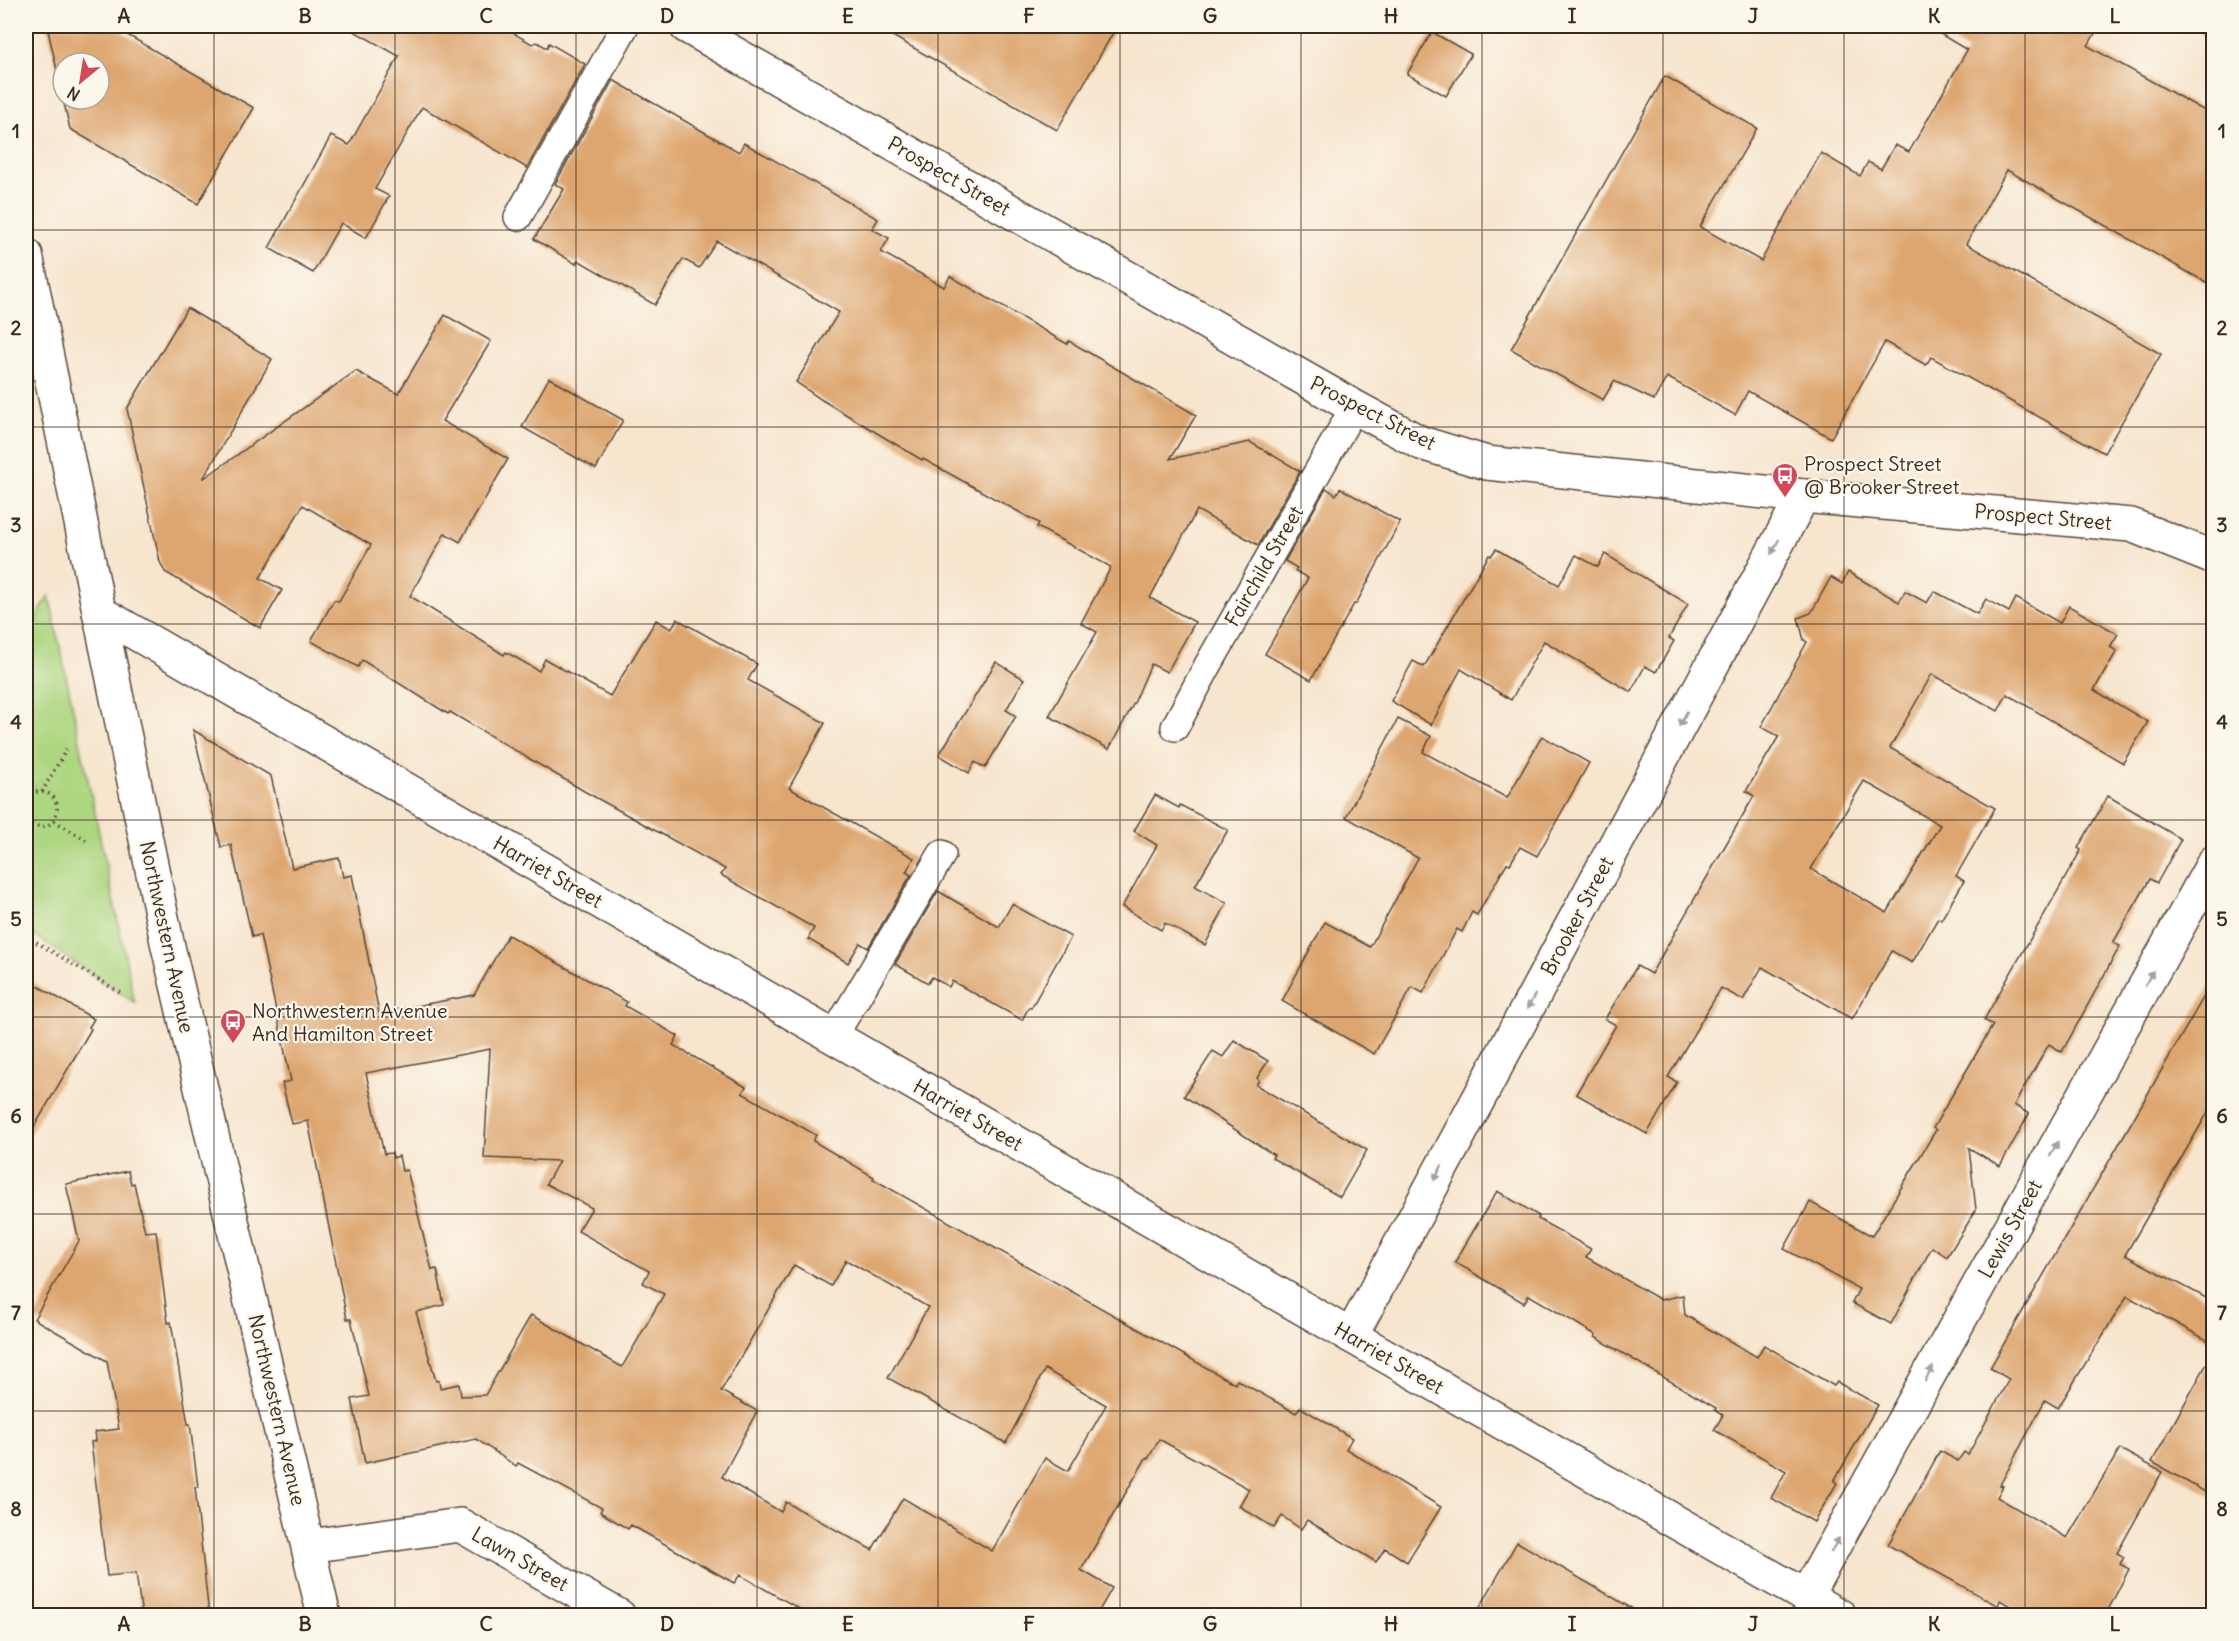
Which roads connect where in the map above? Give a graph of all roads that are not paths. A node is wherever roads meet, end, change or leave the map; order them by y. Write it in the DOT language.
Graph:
graph roads {
  1 [pos="625,26"];
  2 [pos="686,26"];
  3 [pos="518,217"];
  4 [pos="26,255"];
  5 [pos="1355,406"];
  6 [pos="1803,496"];
  7 [pos="2214,558"];
  8 [pos="99,612"];
  9 [pos="1175,727"];
  10 [pos="942,854"];
  11 [pos="2214,862"];
  12 [pos="833,1037"];
  13 [pos="1351,1336"];
  14 [pos="309,1546"];
  15 [pos="1806,1596"];
  16 [pos="324,1616"];
  17 [pos="619,1616"];
  18 [pos="1840,1616"];
  1 -- 3 [label="lane"];
  2 -- 5 [label="street, Prospect Street"];
  4 -- 8 [label="street, Northwestern Avenue"];
  5 -- 6 [label="street, Prospect Street"];
  5 -- 9 [label="lane, Fairchild Street"];
  6 -- 7 [label="street, Prospect Street"];
  6 -- 13 [label="street, Brooker Street, one-way"];
  8 -- 12 [label="street, Harriet Street"];
  8 -- 14 [label="street, Northwestern Avenue"];
  10 -- 12 [label="lane"];
  15 -- 11 [label="street, Lewis Street, one-way"];
  12 -- 13 [label="street, Harriet Street"];
  13 -- 15 [label="street, Harriet Street"];
  14 -- 16 [label="street, Northwestern Avenue"];
  14 -- 17 [label="street, Lawn Street"];
  15 -- 18 [label="street, Harriet Street"];
}
